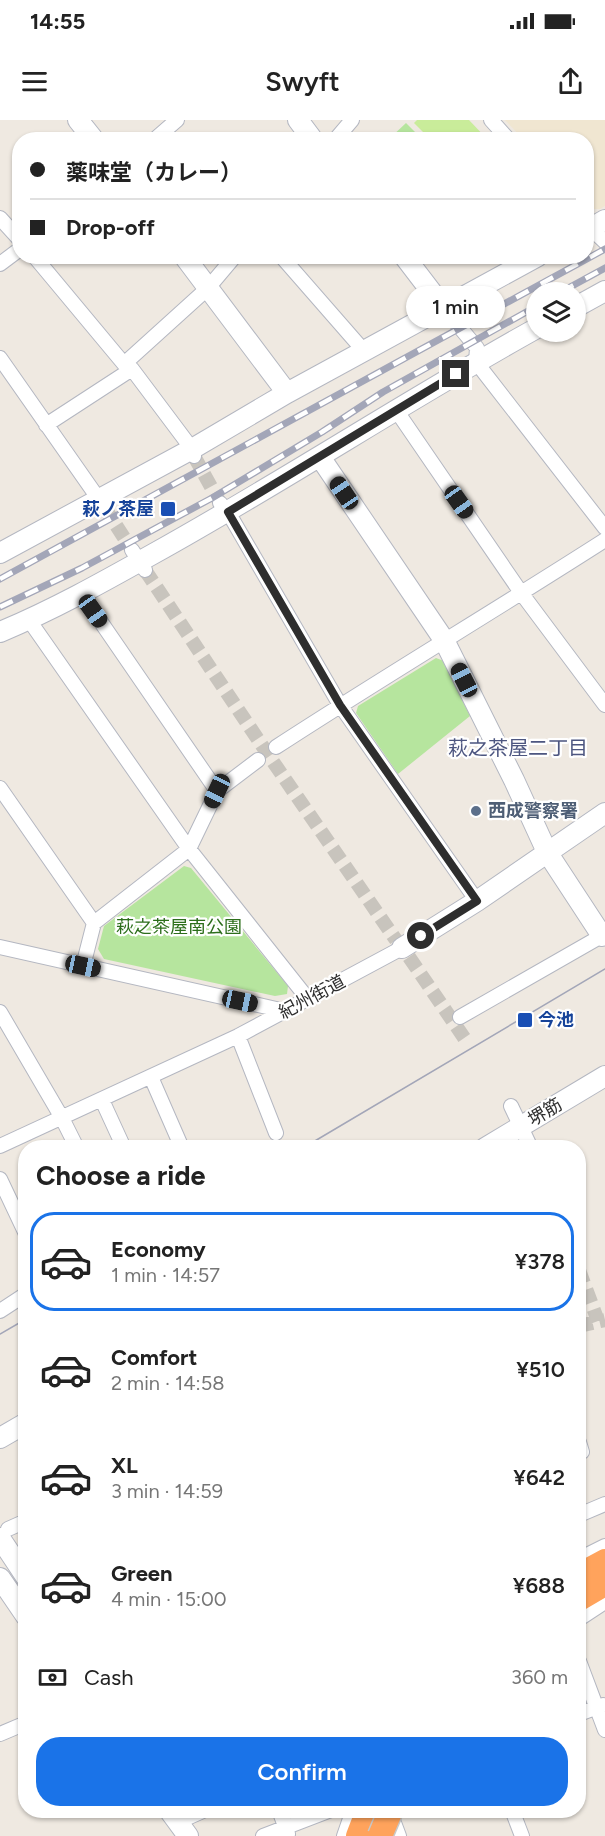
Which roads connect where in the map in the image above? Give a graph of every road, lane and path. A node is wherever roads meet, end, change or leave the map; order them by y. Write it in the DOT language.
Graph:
graph roads {
  1 [pos="78,120"];
  2 [pos="177,120"];
  3 [pos="352,120"];
  4 [pos="491,120"];
  5 [pos="88,132"];
  6 [pos="163,132"];
  7 [pos="342,132"];
  8 [pos="502,132"];
  9 [pos="0,218"];
  10 [pos="12,231"];
  11 [pos="41,264"];
  12 [pos="190,264"];
  13 [pos="228,264"];
  14 [pos="288,264"];
  15 [pos="410,264"];
  16 [pos="523,264"];
  17 [pos="208,288"];
  18 [pos="605,291"];
  19 [pos="586,301"];
  20 [pos="443,307"];
  21 [pos="526,334"];
  22 [pos="364,351"];
  23 [pos="0,358"];
  24 [pos="476,362"];
  25 [pos="128,366"];
  26 [pos="287,393"];
  27 [pos="396,410"];
  28 [pos="46,425"];
  29 [pos="193,452"];
  30 [pos="320,457"];
  31 [pos="102,503"];
  32 [pos="224,507"];
  33 [pos="605,528"];
  34 [pos="605,540"];
  35 [pos="0,553"];
  36 [pos="81,593"];
  37 [pos="522,594"];
  38 [pos="29,620"];
  39 [pos="0,632"];
  40 [pos="444,640"];
  41 [pos="340,705"];
  42 [pos="605,705"];
  43 [pos="276,747"];
  44 [pos="258,760"];
  45 [pos="0,788"];
  46 [pos="217,791"];
  47 [pos="605,813"];
  48 [pos="189,849"];
  49 [pos="547,852"];
  50 [pos="477,901"];
  51 [pos="94,922"];
  52 [pos="603,935"];
  53 [pos="0,947"];
  54 [pos="402,948"];
  55 [pos="83,966"];
  56 [pos="308,999"];
  57 [pos="285,1011"];
  58 [pos="0,1014"];
  59 [pos="460,1017"];
  60 [pos="238,1036"];
  61 [pos="605,1076"];
  62 [pos="151,1077"];
  63 [pos="102,1100"];
  64 [pos="510,1106"];
  65 [pos="62,1118"];
  66 [pos="521,1126"];
  67 [pos="276,1132"];
  68 [pos="73,1140"];
  69 [pos="120,1140"];
  70 [pos="179,1140"];
  71 [pos="497,1140"];
  72 [pos="527,1140"];
  73 [pos="0,1146"];
  74 [pos="0,1179"];
  75 [pos="18,1217"];
  76 [pos="18,1299"];
  77 [pos="0,1311"];
  78 [pos="18,1430"];
  79 [pos="0,1438"];
  80 [pos="605,1504"];
  81 [pos="586,1512"];
  82 [pos="18,1525"];
  83 [pos="4,1533"];
  84 [pos="605,1546"];
  85 [pos="586,1556"];
  86 [pos="18,1561"];
  87 [pos="605,1562"];
  88 [pos="586,1572"];
  89 [pos="0,1578"];
  90 [pos="605,1584"];
  91 [pos="586,1595"];
  92 [pos="605,1602"];
  93 [pos="18,1604"];
  94 [pos="586,1614"];
  95 [pos="586,1675"];
  96 [pos="601,1706"];
  97 [pos="586,1711"];
  98 [pos="18,1726"];
  99 [pos="605,1730"];
  100 [pos="0,1734"];
  101 [pos="315,1818"];
  102 [pos="350,1818"];
  103 [pos="365,1818"];
  104 [pos="515,1818"];
  105 [pos="287,1832"];
  106 [pos="263,1836"];
  107 [pos="344,1836"];
  108 [pos="358,1836"];
  109 [pos="522,1836"];
  1 -- 5 [label="street"];
  2 -- 6 [label="street"];
  3 -- 7 [label="street"];
  4 -- 8 [label="street"];
  9 -- 10 [label="street"];
  11 -- 25 [label="street"];
  12 -- 17 [label="street"];
  13 -- 17 [label="street"];
  14 -- 22 [label="street"];
  15 -- 20 [label="street"];
  16 -- 20 [label="street"];
  17 -- 25 [label="street"];
  17 -- 26 [label="street"];
  18 -- 19 [label="street"];
  20 -- 22 [label="street"];
  20 -- 24 [label="street"];
  21 -- 24 [label="street"];
  22 -- 26 [label="street"];
  23 -- 28 [label="street"];
  24 -- 27 [label="street"];
  24 -- 33 [label="street"];
  25 -- 28 [label="street"];
  25 -- 29 [label="street"];
  26 -- 29 [label="street"];
  27 -- 30 [label="street"];
  27 -- 37 [label="street"];
  28 -- 31 [label="street"];
  29 -- 31 [label="street"];
  30 -- 32 [label="street"];
  30 -- 40 [label="street"];
  31 -- 35 [label="street"];
  32 -- 36 [label="street"];
  32 -- 41 [label="street"];
  34 -- 37 [label="street"];
  36 -- 38 [label="street"];
  36 -- 46 [label="street"];
  37 -- 40 [label="street"];
  37 -- 42 [label="street"];
  38 -- 39 [label="street"];
  38 -- 48 [label="street"];
  40 -- 41 [label="street"];
  40 -- 49 [label="street"];
  41 -- 43 [label="street"];
  41 -- 50 [label="street"];
  44 -- 46 [label="street"];
  45 -- 51 [label="street"];
  46 -- 48 [label="street"];
  47 -- 49 [label="street, 紀州街道"];
  48 -- 51 [label="street"];
  48 -- 56 [label="street"];
  49 -- 50 [label="street, 紀州街道"];
  49 -- 52 [label="street"];
  50 -- 54 [label="street, 紀州街道"];
  51 -- 55 [label="street"];
  52 -- 59 [label="street"];
  53 -- 55 [label="street"];
  54 -- 56 [label="street, 紀州街道"];
  55 -- 57 [label="street"];
  56 -- 57 [label="street, 紀州街道"];
  57 -- 60 [label="street, 紀州街道"];
  58 -- 65 [label="street"];
  60 -- 62 [label="street, 紀州街道"];
  60 -- 67 [label="street"];
  61 -- 66 [label="street, 堺筋"];
  62 -- 63 [label="street, 紀州街道"];
  62 -- 70 [label="street"];
  63 -- 65 [label="street, 紀州街道"];
  63 -- 69 [label="street"];
  64 -- 66 [label="street"];
  65 -- 68 [label="street"];
  65 -- 73 [label="street, 紀州街道"];
  66 -- 71 [label="street, 堺筋"];
  66 -- 72 [label="street"];
  74 -- 75 [label="street"];
  76 -- 77 [label="street"];
  78 -- 79 [label="street"];
  80 -- 81 [label="street"];
  82 -- 83 [label="street"];
  83 -- 86 [label="street"];
  84 -- 85 [label="street"];
  87 -- 88 [label="highway"];
  89 -- 93 [label="street"];
  90 -- 91 [label="highway"];
  92 -- 94 [label="street"];
  95 -- 96 [label="street"];
  96 -- 97 [label="street"];
  96 -- 99 [label="street"];
  98 -- 100 [label="street"];
  101 -- 105 [label="street"];
  102 -- 107 [label="street"];
  103 -- 108 [label="highway"];
  104 -- 109 [label="street"];
  105 -- 106 [label="street"];
}
